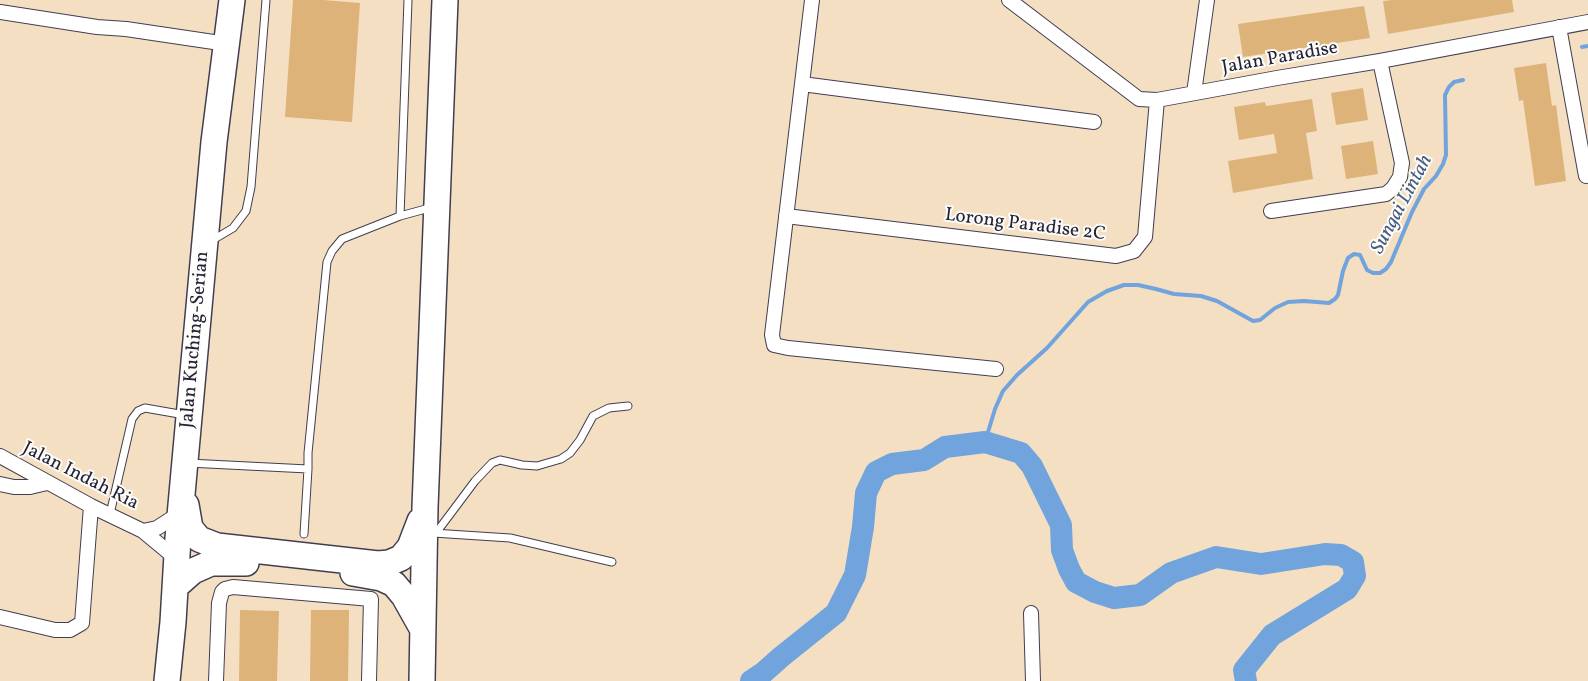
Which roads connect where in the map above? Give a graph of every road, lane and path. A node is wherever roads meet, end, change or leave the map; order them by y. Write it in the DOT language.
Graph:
graph roads {
  1 [pos="232,0"];
  2 [pos="266,0"];
  3 [pos="408,0"];
  4 [pos="445,0"];
  5 [pos="812,0"];
  6 [pos="1009,0"];
  7 [pos="1207,0"];
  8 [pos="0,12"];
  9 [pos="1588,22"];
  10 [pos="1560,27"];
  11 [pos="227,44"];
  12 [pos="1380,61"];
  13 [pos="802,84"];
  14 [pos="1194,93"];
  15 [pos="1157,100"];
  16 [pos="1094,122"];
  17 [pos="1586,176"];
  18 [pos="437,205"];
  19 [pos="1271,211"];
  20 [pos="400,216"];
  21 [pos="786,216"];
  22 [pos="204,244"];
  23 [pos="996,370"];
  24 [pos="628,406"];
  25 [pos="190,416"];
  26 [pos="0,456"];
  27 [pos="186,463"];
  28 [pos="308,469"];
  29 [pos="47,483"];
  30 [pos="0,484"];
  31 [pos="182,500"];
  32 [pos="91,506"];
  33 [pos="425,507"];
  34 [pos="110,514"];
  35 [pos="143,531"];
  36 [pos="430,533"];
  37 [pos="304,534"];
  38 [pos="178,560"];
  39 [pos="612,562"];
  40 [pos="176,586"];
  41 [pos="371,587"];
  42 [pos="1031,613"];
  43 [pos="0,617"];
  44 [pos="172,628"];
  45 [pos="422,628"];
  46 [pos="167,681"];
  47 [pos="173,681"];
  48 [pos="216,681"];
  49 [pos="369,681"];
  50 [pos="422,681"];
  51 [pos="1033,681"];
  1 -- 11 [label="highway, Jalan Kuching-Serian"];
  2 -- 22 [label="lane"];
  3 -- 20 [label="lane"];
  4 -- 18 [label="highway"];
  5 -- 13 [label="street"];
  6 -- 15 [label="street, Jalan Paradise"];
  7 -- 14 [label="street"];
  8 -- 11 [label="street"];
  9 -- 10 [label="street, Jalan Paradise"];
  10 -- 12 [label="street, Jalan Paradise"];
  10 -- 17 [label="street"];
  11 -- 22 [label="highway, Jalan Kuching-Serian"];
  12 -- 14 [label="street, Jalan Paradise"];
  12 -- 19 [label="street"];
  13 -- 16 [label="street"];
  13 -- 21 [label="street"];
  14 -- 15 [label="street, Jalan Paradise"];
  15 -- 21 [label="street, Lorong Paradise 2C"];
  18 -- 20 [label="lane"];
  18 -- 33 [label="highway"];
  20 -- 28 [label="lane"];
  21 -- 23 [label="street"];
  22 -- 25 [label="highway, Jalan Kuching-Serian"];
  24 -- 36 [label="lane"];
  25 -- 27 [label="highway, Jalan Kuching-Serian"];
  25 -- 34 [label="lane"];
  26 -- 29 [label="street, Jalan Indah Ria"];
  27 -- 28 [label="lane"];
  27 -- 31 [label="highway, Jalan Kuching-Serian"];
  28 -- 37 [label="lane"];
  29 -- 30 [label="street"];
  29 -- 32 [label="street, Jalan Indah Ria"];
  31 -- 33 [label="highway"];
  31 -- 35 [label="street, Jalan Indah Ria"];
  31 -- 38 [label="highway, Jalan Kuching-Serian"];
  32 -- 34 [label="street, Jalan Indah Ria"];
  32 -- 43 [label="street"];
  33 -- 36 [label="highway"];
  34 -- 35 [label="street, Jalan Indah Ria"];
  35 -- 38 [label="street, Jalan Indah Ria"];
  36 -- 39 [label="lane"];
  36 -- 45 [label="highway"];
  38 -- 40 [label="highway, Jalan Kuching-Serian"];
  40 -- 41 [label="highway"];
  40 -- 44 [label="highway, Jalan Kuching-Serian"];
  41 -- 45 [label="highway"];
  41 -- 48 [label="street"];
  41 -- 49 [label="street"];
  42 -- 51 [label="street"];
  44 -- 46 [label="highway, Jalan Kuching-Serian"];
  44 -- 47 [label="street"];
  45 -- 50 [label="highway"];
}
